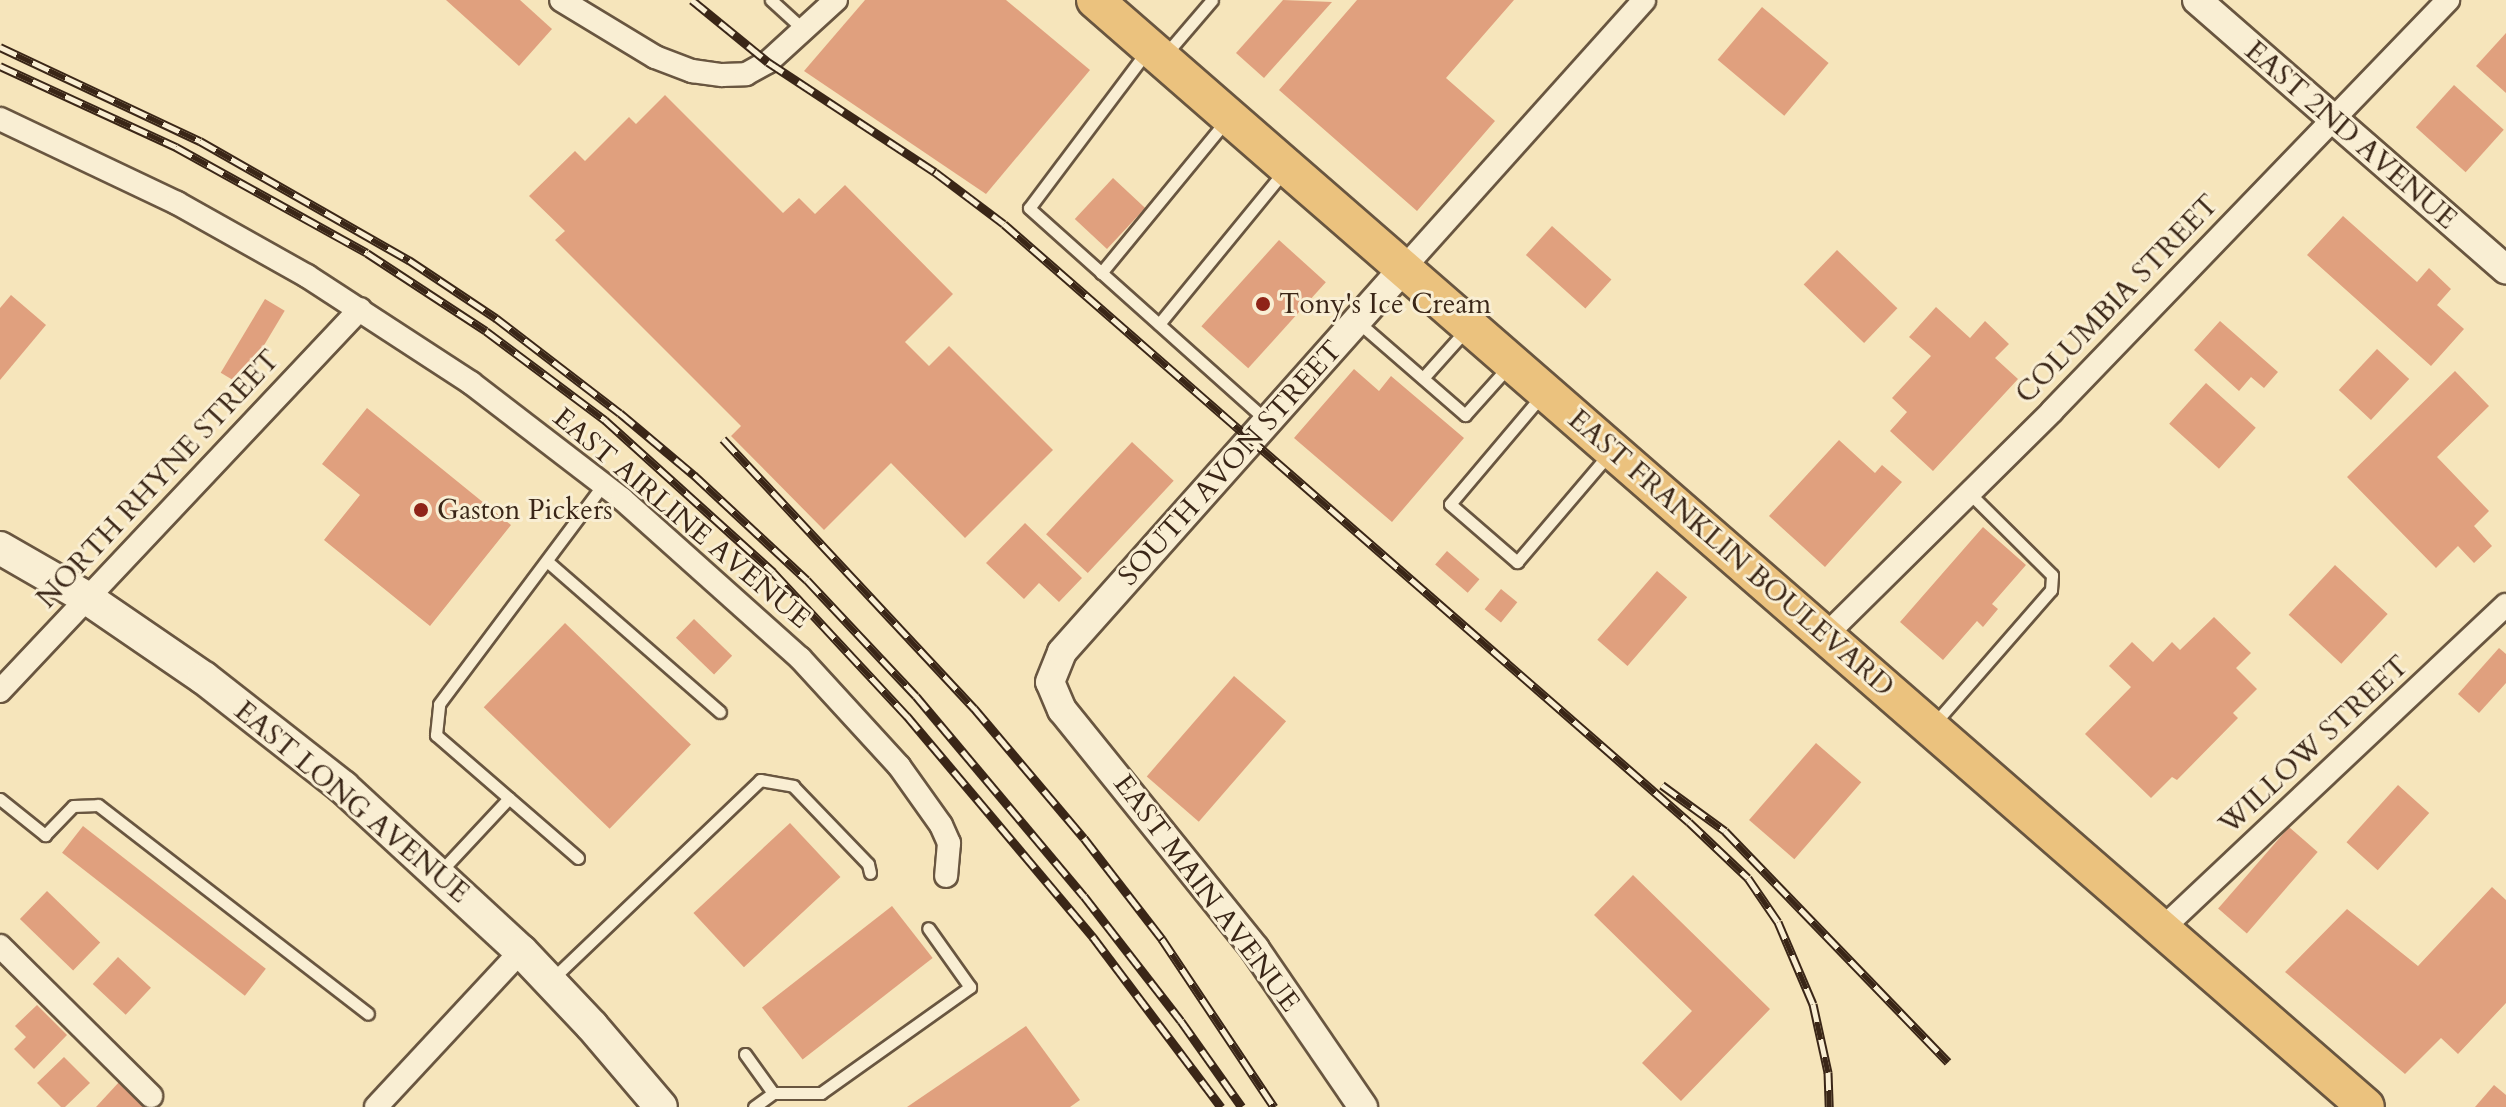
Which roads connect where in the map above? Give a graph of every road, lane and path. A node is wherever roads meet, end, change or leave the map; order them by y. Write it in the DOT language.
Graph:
graph roads {
  1 [pos="561,0"];
  2 [pos="771,0"];
  3 [pos="836,0"];
  4 [pos="1095,0"];
  5 [pos="1212,0"];
  6 [pos="1644,0"];
  7 [pos="2197,0"];
  8 [pos="2448,0"];
  9 [pos="805,31"];
  10 [pos="1156,53"];
  11 [pos="1229,117"];
  12 [pos="0,119"];
  13 [pos="2332,119"];
  14 [pos="1287,168"];
  15 [pos="1403,269"];
  16 [pos="2506,270"];
  17 [pos="1101,273"];
  18 [pos="360,309"];
  19 [pos="1356,320"];
  20 [pos="1159,324"];
  21 [pos="1469,326"];
  22 [pos="1511,363"];
  23 [pos="1423,378"];
  24 [pos="1545,392"];
  25 [pos="1267,421"];
  26 [pos="1612,451"];
  27 [pos="603,485"];
  28 [pos="1969,493"];
  29 [pos="0,548"];
  30 [pos="548,562"];
  31 [pos="87,598"];
  32 [pos="2506,605"];
  33 [pos="1826,635"];
  34 [pos="1050,682"];
  35 [pos="0,691"];
  36 [pos="720,712"];
  37 [pos="1931,727"];
  38 [pos="509,798"];
  39 [pos="0,799"];
  40 [pos="578,858"];
  41 [pos="440,873"];
  42 [pos="870,873"];
  43 [pos="946,876"];
  44 [pos="928,928"];
  45 [pos="2163,928"];
  46 [pos="0,946"];
  47 [pos="521,951"];
  48 [pos="550,981"];
  49 [pos="368,1014"];
  50 [pos="745,1054"];
  51 [pos="773,1093"];
  52 [pos="151,1096"];
  53 [pos="376,1107"];
  54 [pos="661,1107"];
  55 [pos="754,1107"];
  56 [pos="1363,1107"];
  57 [pos="2366,1107"];
  1 -- 9 [label="street"];
  2 -- 9 [label="lane"];
  3 -- 9 [label="street"];
  4 -- 10 [label="main road, EAST FRANKLIN BOULEVARD"];
  5 -- 10 [label="lane"];
  6 -- 15 [label="street, SOUTH AVON STREET"];
  7 -- 13 [label="street, EAST 2ND AVENUE"];
  8 -- 13 [label="street, COLUMBIA STREET"];
  10 -- 11 [label="main road, EAST FRANKLIN BOULEVARD"];
  10 -- 17 [label="lane"];
  11 -- 14 [label="main road, EAST FRANKLIN BOULEVARD"];
  11 -- 17 [label="lane"];
  12 -- 18 [label="street, EAST AIRLINE AVENUE"];
  13 -- 16 [label="street, EAST 2ND AVENUE"];
  13 -- 28 [label="street, COLUMBIA STREET"];
  14 -- 15 [label="main road, EAST FRANKLIN BOULEVARD"];
  14 -- 20 [label="lane"];
  15 -- 19 [label="street, SOUTH AVON STREET"];
  15 -- 21 [label="main road, EAST FRANKLIN BOULEVARD"];
  17 -- 20 [label="lane"];
  18 -- 27 [label="street, EAST AIRLINE AVENUE"];
  18 -- 31 [label="street, NORTH RHYNE STREET"];
  19 -- 23 [label="lane"];
  19 -- 25 [label="street, SOUTH AVON STREET"];
  20 -- 25 [label="lane"];
  21 -- 22 [label="main road, EAST FRANKLIN BOULEVARD"];
  21 -- 23 [label="lane"];
  22 -- 23 [label="lane"];
  22 -- 24 [label="main road, EAST FRANKLIN BOULEVARD"];
  24 -- 26 [label="main road, EAST FRANKLIN BOULEVARD"];
  24 -- 26 [label="lane"];
  25 -- 34 [label="street, SOUTH AVON STREET"];
  26 -- 33 [label="main road, EAST FRANKLIN BOULEVARD"];
  27 -- 30 [label="lane"];
  27 -- 43 [label="street, EAST AIRLINE AVENUE"];
  28 -- 33 [label="street, COLUMBIA STREET"];
  28 -- 37 [label="lane"];
  29 -- 31 [label="main road, EAST LONG AVENUE"];
  30 -- 36 [label="lane"];
  30 -- 38 [label="lane"];
  31 -- 35 [label="street, NORTH RHYNE STREET"];
  31 -- 41 [label="main road, EAST LONG AVENUE"];
  32 -- 45 [label="street, WILLOW STREET"];
  33 -- 37 [label="main road, EAST FRANKLIN BOULEVARD"];
  34 -- 56 [label="street, EAST MAIN AVENUE"];
  37 -- 45 [label="main road, EAST FRANKLIN BOULEVARD"];
  38 -- 40 [label="lane"];
  38 -- 41 [label="lane"];
  39 -- 49 [label="lane"];
  41 -- 47 [label="main road, EAST LONG AVENUE"];
  42 -- 48 [label="lane"];
  44 -- 51 [label="lane"];
  45 -- 57 [label="main road, EAST FRANKLIN BOULEVARD"];
  46 -- 52 [label="street"];
  47 -- 48 [label="main road, EAST LONG AVENUE"];
  47 -- 53 [label="street"];
  48 -- 54 [label="main road, EAST LONG AVENUE"];
  50 -- 51 [label="lane"];
  51 -- 55 [label="lane"];
}
